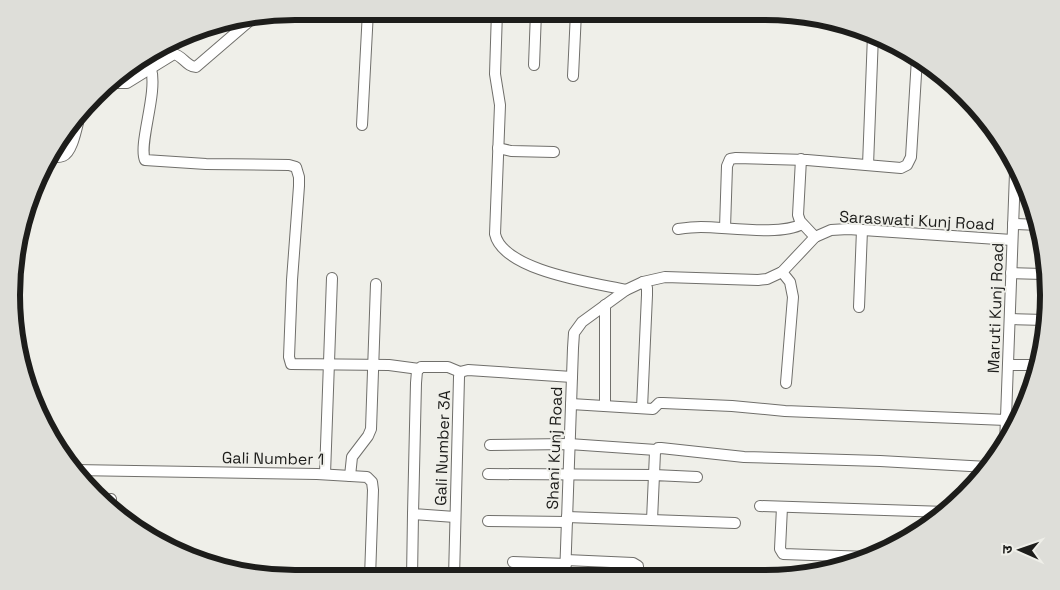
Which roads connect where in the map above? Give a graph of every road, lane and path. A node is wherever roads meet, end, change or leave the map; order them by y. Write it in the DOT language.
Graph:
graph roads {
  1 [pos="368,20"];
  2 [pos="498,20"];
  3 [pos="536,20"];
  4 [pos="576,20"];
  5 [pos="243,25"];
  6 [pos="873,42"];
  7 [pos="170,50"];
  8 [pos="174,54"];
  9 [pos="534,65"];
  10 [pos="917,65"];
  11 [pos="152,69"];
  12 [pos="573,76"];
  13 [pos="121,83"];
  14 [pos="362,125"];
  15 [pos="76,129"];
  16 [pos="498,148"];
  17 [pos="554,152"];
  18 [pos="57,157"];
  19 [pos="801,160"];
  20 [pos="868,165"];
  21 [pos="1015,180"];
  22 [pos="802,224"];
  23 [pos="1013,224"];
  24 [pos="1031,225"];
  25 [pos="725,228"];
  26 [pos="678,229"];
  27 [pos="862,230"];
  28 [pos="815,237"];
  29 [pos="1012,240"];
  30 [pos="782,272"];
  31 [pos="1011,274"];
  32 [pos="1039,274"];
  33 [pos="332,278"];
  34 [pos="643,282"];
  35 [pos="376,284"];
  36 [pos="626,290"];
  37 [pos="605,305"];
  38 [pos="859,307"];
  39 [pos="1010,319"];
  40 [pos="1039,320"];
  41 [pos="372,364"];
  42 [pos="328,365"];
  43 [pos="1008,365"];
  44 [pos="1031,365"];
  45 [pos="418,369"];
  46 [pos="460,372"];
  47 [pos="572,377"];
  48 [pos="786,382"];
  49 [pos="571,404"];
  50 [pos="605,406"];
  51 [pos="642,408"];
  52 [pos="1012,417"];
  53 [pos="1006,418"];
  54 [pos="1005,428"];
  55 [pos="569,444"];
  56 [pos="490,445"];
  57 [pos="656,450"];
  58 [pos="980,466"];
  59 [pos="86,473"];
  60 [pos="325,474"];
  61 [pos="488,474"];
  62 [pos="568,474"];
  63 [pos="654,475"];
  64 [pos="350,476"];
  65 [pos="697,477"];
  66 [pos="760,506"];
  67 [pos="782,507"];
  68 [pos="934,512"];
  69 [pos="413,514"];
  70 [pos="455,517"];
  71 [pos="567,520"];
  72 [pos="652,520"];
  73 [pos="488,521"];
  74 [pos="735,523"];
  75 [pos="850,556"];
  76 [pos="513,562"];
  77 [pos="566,562"];
  78 [pos="370,570"];
  79 [pos="412,570"];
  80 [pos="454,570"];
  81 [pos="565,570"];
  82 [pos="638,570"];
  1 -- 14 [label="street"];
  2 -- 16 [label="street"];
  3 -- 9 [label="street"];
  4 -- 12 [label="street"];
  5 -- 8 [label="street"];
  6 -- 20 [label="street"];
  7 -- 8 [label="street"];
  8 -- 11 [label="street"];
  10 -- 20 [label="street"];
  11 -- 13 [label="street"];
  11 -- 42 [label="street"];
  15 -- 18 [label="street"];
  16 -- 17 [label="street"];
  16 -- 36 [label="street"];
  19 -- 20 [label="street"];
  19 -- 22 [label="street"];
  19 -- 25 [label="street"];
  21 -- 23 [label="street, Maruti Kunj Road"];
  22 -- 25 [label="street"];
  22 -- 28 [label="street"];
  23 -- 24 [label="street"];
  23 -- 29 [label="street, Maruti Kunj Road"];
  25 -- 26 [label="street"];
  27 -- 28 [label="street, Saraswati Kunj Road"];
  27 -- 29 [label="street, Saraswati Kunj Road"];
  27 -- 38 [label="street"];
  28 -- 30 [label="street"];
  29 -- 31 [label="street, Maruti Kunj Road"];
  30 -- 34 [label="street"];
  30 -- 48 [label="street"];
  31 -- 32 [label="street"];
  31 -- 39 [label="street, Maruti Kunj Road"];
  33 -- 42 [label="street"];
  34 -- 36 [label="street"];
  34 -- 51 [label="street"];
  35 -- 41 [label="street"];
  36 -- 37 [label="street"];
  37 -- 47 [label="street, Shani Kunj Road"];
  37 -- 50 [label="street"];
  39 -- 40 [label="street"];
  39 -- 43 [label="street, Maruti Kunj Road"];
  41 -- 42 [label="street"];
  41 -- 45 [label="street"];
  41 -- 64 [label="street"];
  42 -- 60 [label="street"];
  43 -- 44 [label="street"];
  43 -- 53 [label="street, Maruti Kunj Road"];
  45 -- 46 [label="street"];
  45 -- 69 [label="street"];
  46 -- 47 [label="street, Gali Number 3A"];
  46 -- 70 [label="street, Gali Number 3A"];
  47 -- 49 [label="street, Shani Kunj Road"];
  49 -- 50 [label="street"];
  49 -- 55 [label="street, Shani Kunj Road"];
  50 -- 51 [label="street"];
  51 -- 53 [label="street"];
  52 -- 53 [label="street"];
  53 -- 54 [label="street, Maruti Kunj Road"];
  55 -- 56 [label="street"];
  55 -- 57 [label="street"];
  55 -- 62 [label="street, Shani Kunj Road"];
  57 -- 58 [label="street"];
  57 -- 63 [label="street"];
  59 -- 60 [label="street, Gali Number 1"];
  60 -- 64 [label="street, Gali Number 1"];
  61 -- 62 [label="street"];
  62 -- 63 [label="street"];
  62 -- 71 [label="street, Shani Kunj Road"];
  63 -- 65 [label="street"];
  63 -- 72 [label="street"];
  64 -- 78 [label="street, Gali Number 1"];
  66 -- 67 [label="street"];
  67 -- 68 [label="street"];
  67 -- 75 [label="street"];
  69 -- 70 [label="street"];
  69 -- 79 [label="street"];
  70 -- 80 [label="street, Gali Number 3A"];
  71 -- 72 [label="street"];
  71 -- 73 [label="street"];
  71 -- 77 [label="street, Shani Kunj Road"];
  72 -- 74 [label="street"];
  76 -- 77 [label="street"];
  77 -- 81 [label="street, Shani Kunj Road"];
  77 -- 82 [label="street"];
}
